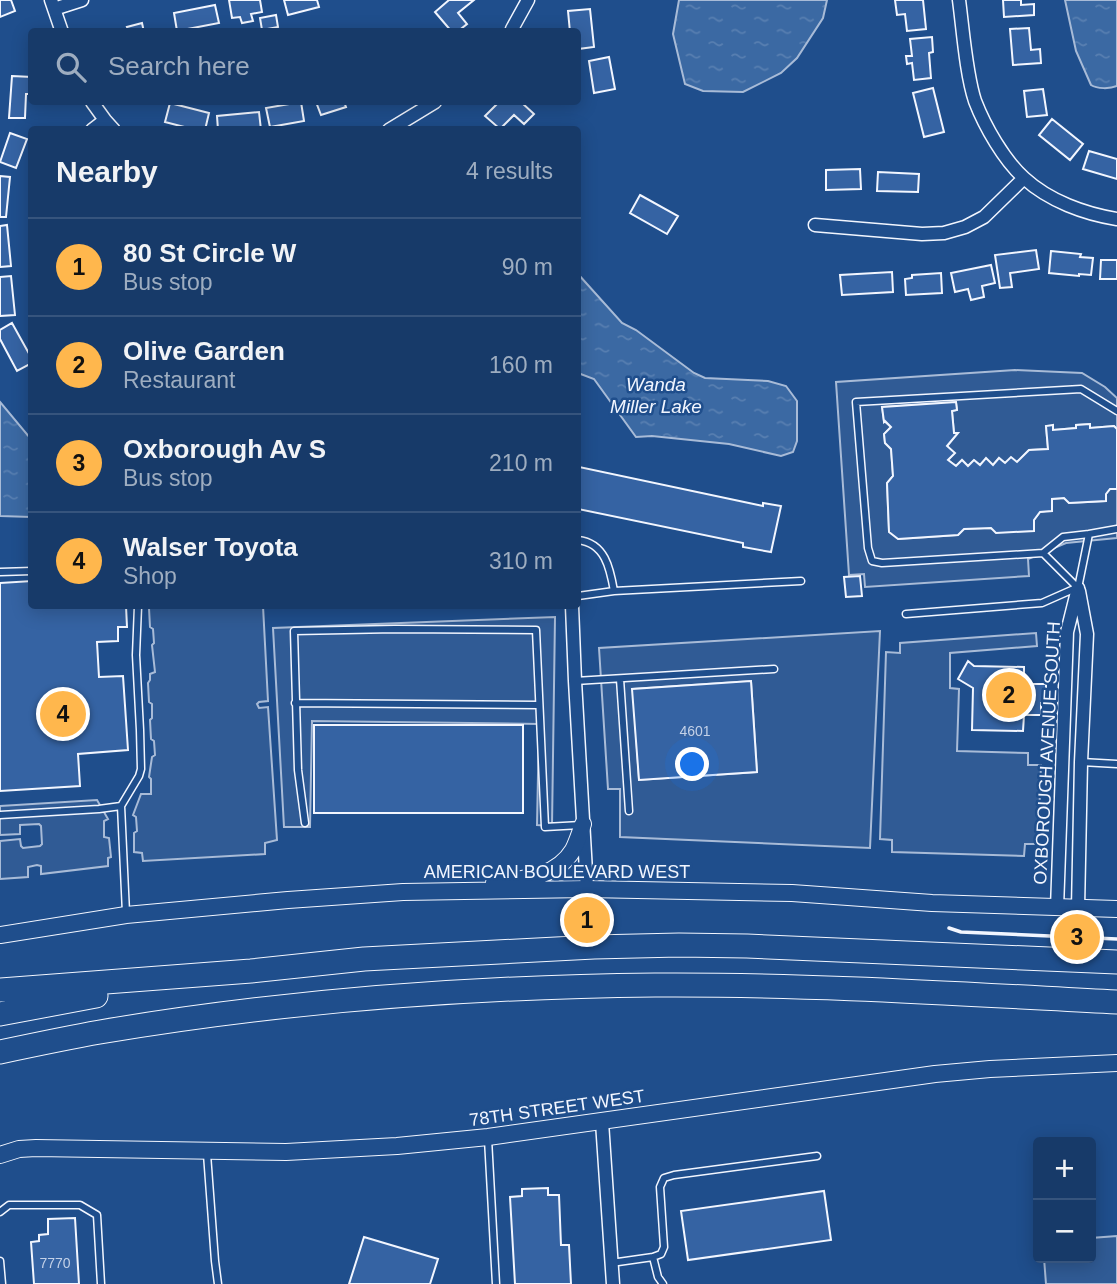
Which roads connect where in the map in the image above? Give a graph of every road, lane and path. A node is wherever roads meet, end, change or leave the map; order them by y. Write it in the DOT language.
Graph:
graph roads {
  1 [pos="82,0"];
  2 [pos="528,0"];
  3 [pos="959,0"];
  4 [pos="52,5"];
  5 [pos="61,28"];
  6 [pos="514,28"];
  7 [pos="94,105"];
  8 [pos="430,105"];
  9 [pos="110,125"];
  10 [pos="396,126"];
  11 [pos="1024,178"];
  12 [pos="1117,219"];
  13 [pos="815,225"];
  14 [pos="1117,411"];
  15 [pos="1117,529"];
  16 [pos="1088,534"];
  17 [pos="581,540"];
  18 [pos="1043,553"];
  19 [pos="28,570"];
  20 [pos="0,572"];
  21 [pos="801,581"];
  22 [pos="1078,587"];
  23 [pos="614,590"];
  24 [pos="581,596"];
  25 [pos="138,609"];
  26 [pos="572,609"];
  27 [pos="906,614"];
  28 [pos="774,669"];
  29 [pos="621,679"];
  30 [pos="575,681"];
  31 [pos="295,704"];
  32 [pos="539,705"];
  33 [pos="1081,762"];
  34 [pos="1117,765"];
  35 [pos="121,806"];
  36 [pos="629,811"];
  37 [pos="0,816"];
  38 [pos="305,823"];
  39 [pos="583,824"];
  40 [pos="587,888"];
  41 [pos="421,892"];
  42 [pos="1056,908"];
  43 [pos="1078,908"];
  44 [pos="1117,909"];
  45 [pos="126,915"];
  46 [pos="0,935"];
  47 [pos="1117,962"];
  48 [pos="251,971"];
  49 [pos="0,990"];
  50 [pos="1117,1002"];
  51 [pos="0,1014"];
  52 [pos="0,1052"];
  53 [pos="1117,1063"];
  54 [pos="602,1122"];
  55 [pos="488,1138"];
  56 [pos="207,1151"];
  57 [pos="0,1155"];
  58 [pos="817,1156"];
  59 [pos="0,1212"];
  60 [pos="653,1257"];
  61 [pos="0,1261"];
  62 [pos="611,1263"];
  63 [pos="2,1284"];
  64 [pos="101,1284"];
  65 [pos="218,1284"];
  66 [pos="496,1284"];
  67 [pos="612,1284"];
  68 [pos="663,1284"];
  1 -- 4 [label="street"];
  2 -- 6 [label="street"];
  3 -- 11 [label="street"];
  4 -- 5 [label="street"];
  7 -- 9 [label="street"];
  8 -- 10 [label="street"];
  11 -- 12 [label="street"];
  11 -- 13 [label="street"];
  14 -- 18 [label="lane"];
  15 -- 16 [label="lane"];
  16 -- 18 [label="lane"];
  16 -- 22 [label="lane"];
  17 -- 23 [label="lane"];
  18 -- 22 [label="lane"];
  19 -- 20 [label="lane"];
  21 -- 23 [label="lane"];
  22 -- 27 [label="lane"];
  22 -- 33 [label="street, OXBOROUGH AVENUE SOUTH"];
  22 -- 42 [label="street, OXBOROUGH AVENUE SOUTH"];
  23 -- 24 [label="lane"];
  25 -- 35 [label="lane"];
  26 -- 30 [label="street"];
  28 -- 29 [label="lane"];
  29 -- 30 [label="lane"];
  29 -- 36 [label="lane"];
  30 -- 39 [label="street"];
  31 -- 32 [label="lane"];
  31 -- 32 [label="lane"];
  31 -- 38 [label="lane"];
  32 -- 39 [label="lane"];
  33 -- 34 [label="lane"];
  33 -- 43 [label="street, OXBOROUGH AVENUE SOUTH"];
  35 -- 37 [label="lane"];
  35 -- 45 [label="lane"];
  39 -- 40 [label="street"];
  39 -- 41 [label="street"];
  40 -- 41 [label="street, AMERICAN BOULEVARD WEST"];
  40 -- 42 [label="street, AMERICAN BOULEVARD WEST"];
  41 -- 45 [label="street, AMERICAN BOULEVARD WEST"];
  42 -- 43 [label="street, AMERICAN BOULEVARD WEST"];
  43 -- 44 [label="street, AMERICAN BOULEVARD WEST"];
  45 -- 46 [label="street, AMERICAN BOULEVARD WEST"];
  47 -- 48 [label="highway"];
  48 -- 49 [label="highway"];
  48 -- 51 [label="highway"];
  50 -- 52 [label="highway"];
  53 -- 54 [label="street, 78TH STREET WEST"];
  54 -- 55 [label="street, 78TH STREET WEST"];
  54 -- 62 [label="street"];
  55 -- 56 [label="street, 78TH STREET WEST"];
  55 -- 66 [label="lane"];
  56 -- 57 [label="street, 78TH STREET WEST"];
  56 -- 65 [label="lane"];
  58 -- 60 [label="lane"];
  59 -- 64 [label="lane"];
  60 -- 62 [label="lane"];
  60 -- 68 [label="lane"];
  61 -- 63 [label="lane"];
  62 -- 67 [label="street"];
}
